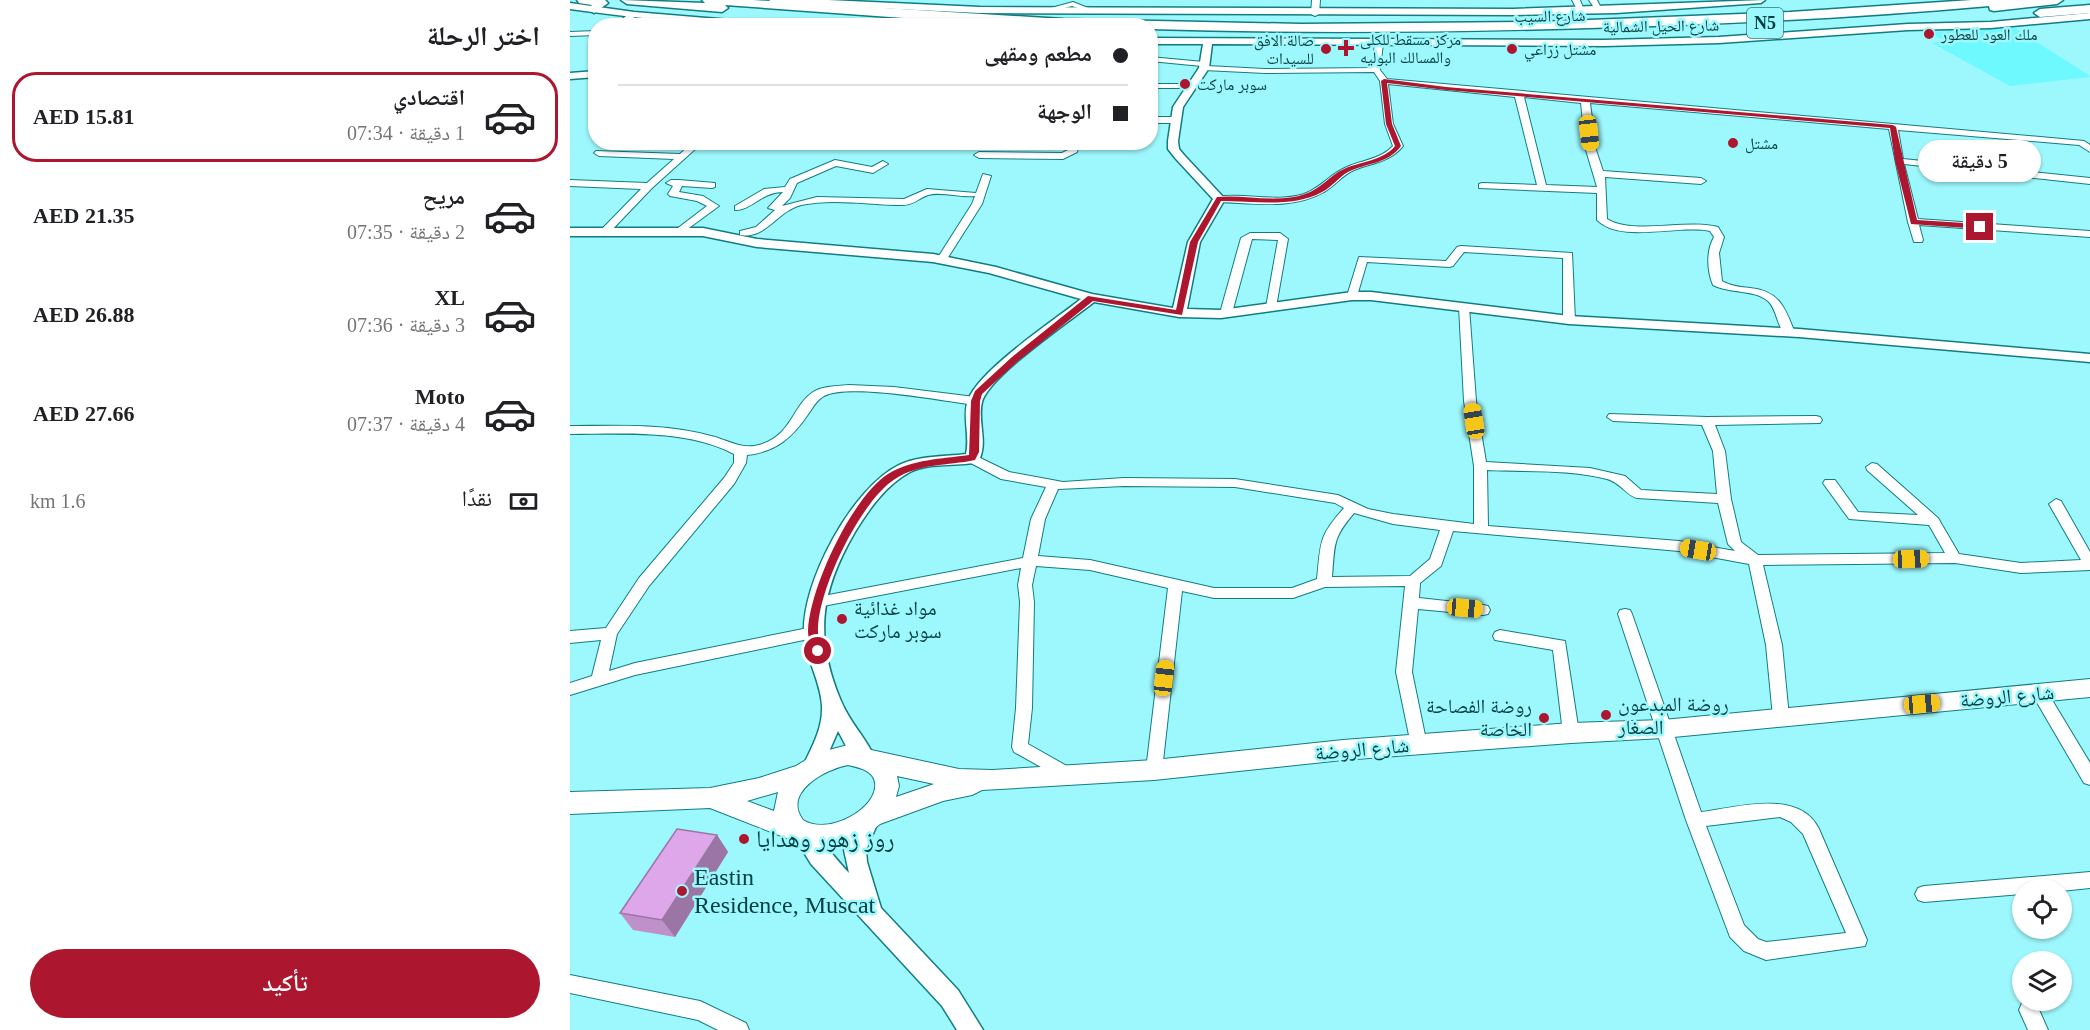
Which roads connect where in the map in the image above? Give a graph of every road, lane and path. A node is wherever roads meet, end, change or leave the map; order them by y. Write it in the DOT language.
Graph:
graph roads {
  1 [pos="583,0"];
  2 [pos="627,0"];
  3 [pos="708,0"];
  4 [pos="772,0"];
  5 [pos="793,0"];
  6 [pos="839,0"];
  7 [pos="1576,0"];
  8 [pos="1593,0"];
  9 [pos="1761,0"];
  10 [pos="1912,0"];
  11 [pos="2010,0"];
  12 [pos="2057,0"];
  13 [pos="721,1"];
  14 [pos="787,1"];
  15 [pos="819,1"];
  16 [pos="892,3"];
  17 [pos="858,4"];
  18 [pos="1073,5"];
  19 [pos="570,6"];
  20 [pos="1315,7"];
  21 [pos="594,9"];
  22 [pos="2090,9"];
  23 [pos="1600,10"];
  24 [pos="1403,11"];
  25 [pos="1582,11"];
  26 [pos="633,15"];
  27 [pos="2090,16"];
  28 [pos="628,18"];
  29 [pos="661,18"];
  30 [pos="853,18"];
  31 [pos="992,18"];
  32 [pos="1158,26"];
  33 [pos="1530,26"];
  34 [pos="588,33"];
  35 [pos="1158,33"];
  36 [pos="570,34"];
  37 [pos="1430,35"];
  38 [pos="1158,42"];
  39 [pos="1208,42"];
  40 [pos="1378,43"];
  41 [pos="1158,60"];
  42 [pos="1204,66"];
  43 [pos="1376,70"];
  44 [pos="588,75"];
  45 [pos="570,76"];
  46 [pos="1384,81"];
  47 [pos="1158,86"];
  48 [pos="1192,86"];
  49 [pos="1519,95"];
  50 [pos="1585,100"];
  51 [pos="1158,120"];
  52 [pos="1176,120"];
  53 [pos="1893,127"];
  54 [pos="2086,143"];
  55 [pos="2090,149"];
  56 [pos="690,150"];
  57 [pos="1073,150"];
  58 [pos="599,153"];
  59 [pos="979,155"];
  60 [pos="682,157"];
  61 [pos="1899,161"];
  62 [pos="883,164"];
  63 [pos="1599,174"];
  64 [pos="1701,181"];
  65 [pos="570,183"];
  66 [pos="651,183"];
  67 [pos="679,183"];
  68 [pos="2086,183"];
  69 [pos="712,185"];
  70 [pos="1482,186"];
  71 [pos="1542,187"];
  72 [pos="787,190"];
  73 [pos="1602,190"];
  74 [pos="972,194"];
  75 [pos="1219,199"];
  76 [pos="738,208"];
  77 [pos="1913,222"];
  78 [pos="682,230"];
  79 [pos="570,232"];
  80 [pos="604,232"];
  81 [pos="2090,234"];
  82 [pos="741,236"];
  83 [pos="1918,240"];
  84 [pos="937,258"];
  85 [pos="1352,296"];
  86 [pos="1091,298"];
  87 [pos="1271,306"];
  88 [pos="1464,307"];
  89 [pos="1179,313"];
  90 [pos="1226,313"];
  91 [pos="1569,320"];
  92 [pos="1790,333"];
  93 [pos="2090,358"];
  94 [pos="975,401"];
  95 [pos="1613,417"];
  96 [pos="1815,420"];
  97 [pos="1707,421"];
  98 [pos="570,430"];
  99 [pos="741,452"];
  100 [pos="972,458"];
  101 [pos="1480,466"];
  102 [pos="1872,467"];
  103 [pos="1830,483"];
  104 [pos="1054,484"];
  105 [pos="1724,499"];
  106 [pos="2056,504"];
  107 [pos="1352,507"];
  108 [pos="1933,521"];
  109 [pos="1448,526"];
  110 [pos="1481,530"];
  111 [pos="1955,558"];
  112 [pos="1755,560"];
  113 [pos="1031,561"];
  114 [pos="2090,564"];
  115 [pos="1413,581"];
  116 [pos="1324,582"];
  117 [pos="1175,586"];
  118 [pos="818,602"];
  119 [pos="1411,603"];
  120 [pos="1483,610"];
  121 [pos="1625,614"];
  122 [pos="610,633"];
  123 [pos="813,633"];
  124 [pos="1500,636"];
  125 [pos="570,637"];
  126 [pos="599,680"];
  127 [pos="2090,688"];
  128 [pos="570,689"];
  129 [pos="2040,694"];
  130 [pos="832,704"];
  131 [pos="1781,717"];
  132 [pos="1663,729"];
  133 [pos="1571,733"];
  134 [pos="1419,744"];
  135 [pos="870,759"];
  136 [pos="809,769"];
  137 [pos="1154,770"];
  138 [pos="1070,775"];
  139 [pos="2090,777"];
  140 [pos="992,780"];
  141 [pos="710,798"];
  142 [pos="570,803"];
  143 [pos="871,818"];
  144 [pos="1695,820"];
  145 [pos="799,832"];
  146 [pos="2090,880"];
  147 [pos="1924,894"];
  148 [pos="873,914"];
  149 [pos="570,984"];
  150 [pos="2029,1011"];
  151 [pos="739,1030"];
  152 [pos="971,1030"];
  153 [pos="2038,1030"];
  1 -- 21 [label="highway"];
  2 -- 30 [label="highway"];
  3 -- 13 [label="highway, شارع السيب / N5"];
  4 -- 14 [label="street"];
  5 -- 14 [label="street"];
  6 -- 17 [label="street"];
  7 -- 25 [label="street"];
  8 -- 23 [label="street"];
  9 -- 23 [label="street"];
  10 -- 33 [label="highway"];
  11 -- 33 [label="highway, شارع السيب / N5"];
  12 -- 37 [label="highway, شارع السيب / N5"];
  13 -- 31 [label="highway, شارع السيب / N5"];
  14 -- 15 [label="street"];
  15 -- 17 [label="street"];
  16 -- 17 [label="street"];
  16 -- 18 [label="street"];
  18 -- 20 [label="street"];
  18 -- 20 [label="street"];
  19 -- 21 [label="street"];
  20 -- 24 [label="street"];
  20 -- 24 [label="street"];
  21 -- 26 [label="street"];
  22 -- 37 [label="highway"];
  23 -- 25 [label="street"];
  24 -- 25 [label="street"];
  26 -- 28 [label="street"];
  26 -- 29 [label="street"];
  27 -- 40 [label="street, شارع الحيل الشمالية"];
  32 -- 33 [label="highway, شارع السيب / N5"];
  34 -- 36 [label="street"];
  35 -- 37 [label="highway, شارع السيب / N5"];
  38 -- 39 [label="street, شارع الحيل الشمالية"];
  39 -- 40 [label="street, شارع الحيل الشمالية"];
  39 -- 42 [label="street"];
  40 -- 43 [label="street"];
  41 -- 42 [label="street"];
  42 -- 43 [label="street"];
  42 -- 48 [label="street"];
  43 -- 46 [label="street"];
  44 -- 45 [label="street"];
  46 -- 49 [label="street"];
  46 -- 75 [label="street"];
  47 -- 48 [label="street"];
  48 -- 52 [label="street"];
  49 -- 50 [label="street"];
  49 -- 71 [label="street"];
  50 -- 53 [label="street"];
  50 -- 63 [label="street"];
  51 -- 52 [label="street"];
  52 -- 75 [label="street"];
  53 -- 54 [label="street"];
  53 -- 61 [label="street"];
  54 -- 55 [label="street"];
  56 -- 60 [label="street"];
  57 -- 59 [label="street"];
  58 -- 60 [label="street"];
  60 -- 66 [label="street"];
  61 -- 68 [label="street"];
  61 -- 77 [label="street"];
  62 -- 72 [label="street"];
  63 -- 64 [label="street"];
  63 -- 73 [label="street"];
  65 -- 66 [label="street"];
  66 -- 67 [label="street"];
  66 -- 80 [label="street"];
  67 -- 69 [label="street"];
  67 -- 78 [label="street"];
  70 -- 71 [label="street"];
  71 -- 73 [label="street"];
  72 -- 76 [label="street"];
  72 -- 82 [label="street"];
  73 -- 92 [label="street"];
  74 -- 82 [label="street"];
  74 -- 84 [label="street"];
  74 -- 84 [label="street"];
  75 -- 89 [label="street"];
  77 -- 81 [label="street"];
  77 -- 83 [label="street"];
  78 -- 80 [label="street"];
  78 -- 82 [label="street"];
  79 -- 80 [label="street"];
  82 -- 84 [label="street"];
  84 -- 86 [label="street"];
  85 -- 87 [label="street"];
  85 -- 88 [label="street"];
  85 -- 91 [label="street"];
  86 -- 89 [label="street"];
  86 -- 94 [label="street"];
  87 -- 90 [label="street"];
  87 -- 90 [label="street"];
  88 -- 91 [label="street"];
  88 -- 101 [label="street"];
  89 -- 90 [label="street"];
  91 -- 92 [label="street"];
  92 -- 93 [label="street"];
  94 -- 99 [label="street"];
  94 -- 100 [label="street"];
  95 -- 97 [label="street"];
  96 -- 97 [label="street"];
  97 -- 105 [label="street"];
  98 -- 99 [label="street"];
  99 -- 122 [label="street"];
  100 -- 104 [label="street"];
  100 -- 118 [label="street"];
  101 -- 105 [label="street"];
  101 -- 110 [label="street"];
  102 -- 108 [label="street"];
  103 -- 108 [label="street"];
  104 -- 107 [label="street"];
  104 -- 113 [label="street"];
  105 -- 112 [label="street"];
  106 -- 114 [label="street"];
  107 -- 109 [label="street"];
  107 -- 116 [label="street"];
  108 -- 111 [label="street"];
  109 -- 110 [label="street"];
  109 -- 115 [label="street"];
  110 -- 112 [label="street"];
  111 -- 112 [label="street"];
  111 -- 114 [label="street"];
  112 -- 131 [label="street"];
  113 -- 117 [label="street"];
  113 -- 118 [label="street"];
  113 -- 138 [label="street"];
  115 -- 116 [label="street"];
  115 -- 119 [label="street"];
  116 -- 117 [label="street"];
  117 -- 137 [label="street"];
  118 -- 123 [label="street"];
  119 -- 120 [label="street"];
  119 -- 134 [label="street"];
  121 -- 132 [label="street"];
  122 -- 125 [label="street"];
  122 -- 126 [label="street"];
  123 -- 126 [label="street"];
  123 -- 130 [label="street"];
  124 -- 133 [label="street"];
  126 -- 128 [label="street"];
  127 -- 129 [label="main road, شارع الروضة"];
  129 -- 131 [label="main road, شارع الروضة"];
  129 -- 139 [label="street"];
  130 -- 135 [label="street"];
  130 -- 136 [label="street"];
  131 -- 132 [label="main road, شارع الروضة"];
  132 -- 133 [label="main road, شارع الروضة"];
  132 -- 144 [label="street"];
  133 -- 134 [label="main road, شارع الروضة"];
  134 -- 137 [label="main road, شارع الروضة"];
  135 -- 136 [label="main road"];
  135 -- 140 [label="main road, شارع الروضة"];
  135 -- 143 [label="main road"];
  136 -- 141 [label="main road"];
  136 -- 145 [label="main road"];
  137 -- 138 [label="main road, شارع الروضة"];
  138 -- 140 [label="main road, شارع الروضة"];
  140 -- 143 [label="main road, شارع الروضة"];
  141 -- 142 [label="main road"];
  141 -- 145 [label="main road"];
  143 -- 145 [label="main road"];
  143 -- 148 [label="street"];
  144 -- 144 [label="street"];
  145 -- 148 [label="street"];
  146 -- 147 [label="street"];
  148 -- 152 [label="street"];
  149 -- 151 [label="street"];
  150 -- 153 [label="street"];
}
